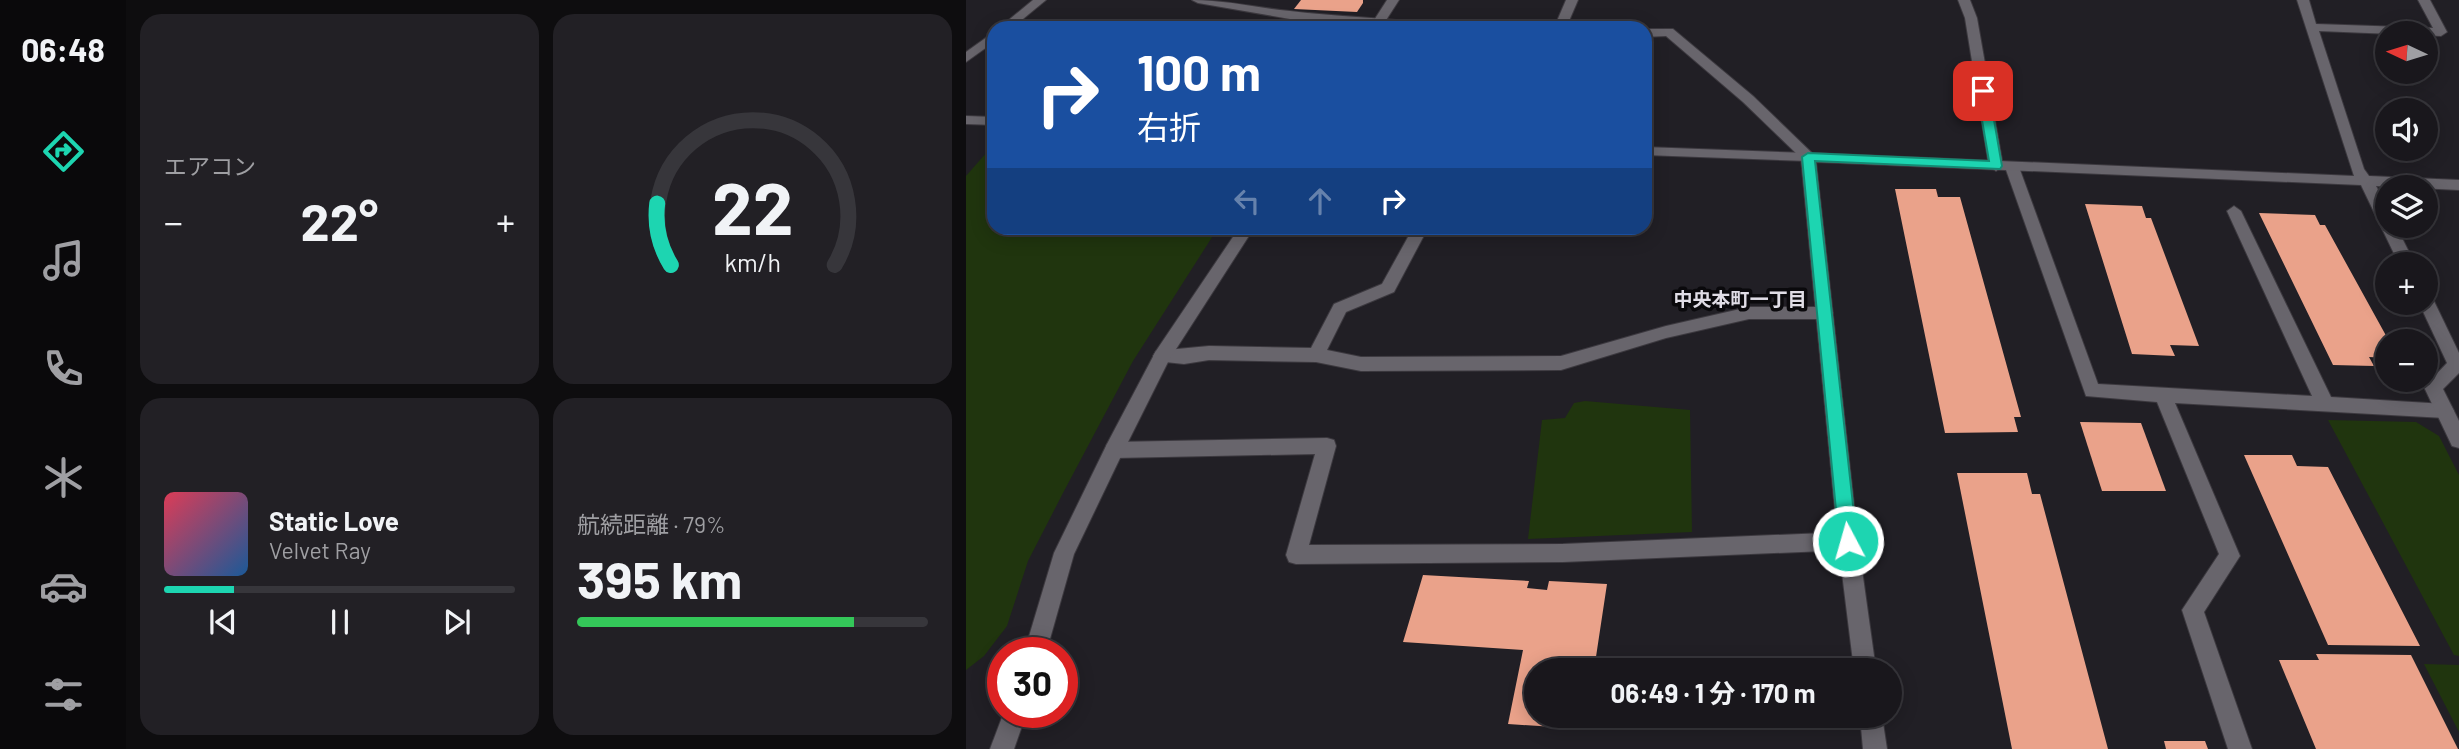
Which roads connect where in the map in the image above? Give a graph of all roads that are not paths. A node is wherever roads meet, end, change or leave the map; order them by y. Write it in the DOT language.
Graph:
graph roads {
  1 [pos="1040,0"];
  2 [pos="1198,0"];
  3 [pos="1393,0"];
  4 [pos="1572,0"];
  5 [pos="1964,0"];
  6 [pos="2303,0"];
  7 [pos="2424,0"];
  8 [pos="1013,21"];
  9 [pos="1348,21"];
  10 [pos="1379,21"];
  11 [pos="1563,21"];
  12 [pos="2312,27"];
  13 [pos="1652,33"];
  14 [pos="987,42"];
  15 [pos="966,58"];
  16 [pos="966,120"];
  17 [pos="987,121"];
  18 [pos="1652,151"];
  19 [pos="1808,157"];
  20 [pos="2004,166"];
  21 [pos="2364,180"];
  22 [pos="2459,185"];
  23 [pos="2375,200"];
  24 [pos="2234,211"];
  25 [pos="1240,235"];
  26 [pos="1416,235"];
  27 [pos="1825,313"];
  28 [pos="2432,315"];
  29 [pos="1316,355"];
  30 [pos="1162,356"];
  31 [pos="2164,395"];
  32 [pos="2325,404"];
  33 [pos="2445,411"];
  34 [pos="2459,440"];
  35 [pos="1114,450"];
  36 [pos="1848,541"];
  37 [pos="1040,637"];
  38 [pos="1863,658"];
  39 [pos="1010,728"];
  40 [pos="1872,728"];
  41 [pos="1002,749"];
  42 [pos="1875,749"];
  43 [pos="2240,749"];
  1 -- 8 [label="street"];
  2 -- 9 [label="street"];
  3 -- 10 [label="street"];
  4 -- 11 [label="street"];
  5 -- 20 [label="street"];
  6 -- 12 [label="street"];
  7 -- 12 [label="street"];
  12 -- 21 [label="street"];
  13 -- 19 [label="street"];
  14 -- 15 [label="street"];
  16 -- 17 [label="street"];
  18 -- 19 [label="street"];
  19 -- 20 [label="street"];
  19 -- 27 [label="street"];
  20 -- 21 [label="street"];
  20 -- 31 [label="street"];
  21 -- 22 [label="street"];
  21 -- 23 [label="street"];
  24 -- 32 [label="street"];
  25 -- 30 [label="street"];
  26 -- 29 [label="street"];
  27 -- 29 [label="street"];
  27 -- 36 [label="street"];
  28 -- 33 [label="street"];
  29 -- 30 [label="street"];
  30 -- 35 [label="street"];
  31 -- 32 [label="street"];
  31 -- 43 [label="street"];
  32 -- 33 [label="street"];
  33 -- 34 [label="street"];
  35 -- 36 [label="street"];
  35 -- 37 [label="street"];
  36 -- 38 [label="street"];
  39 -- 41 [label="street"];
  40 -- 42 [label="street"];
}
